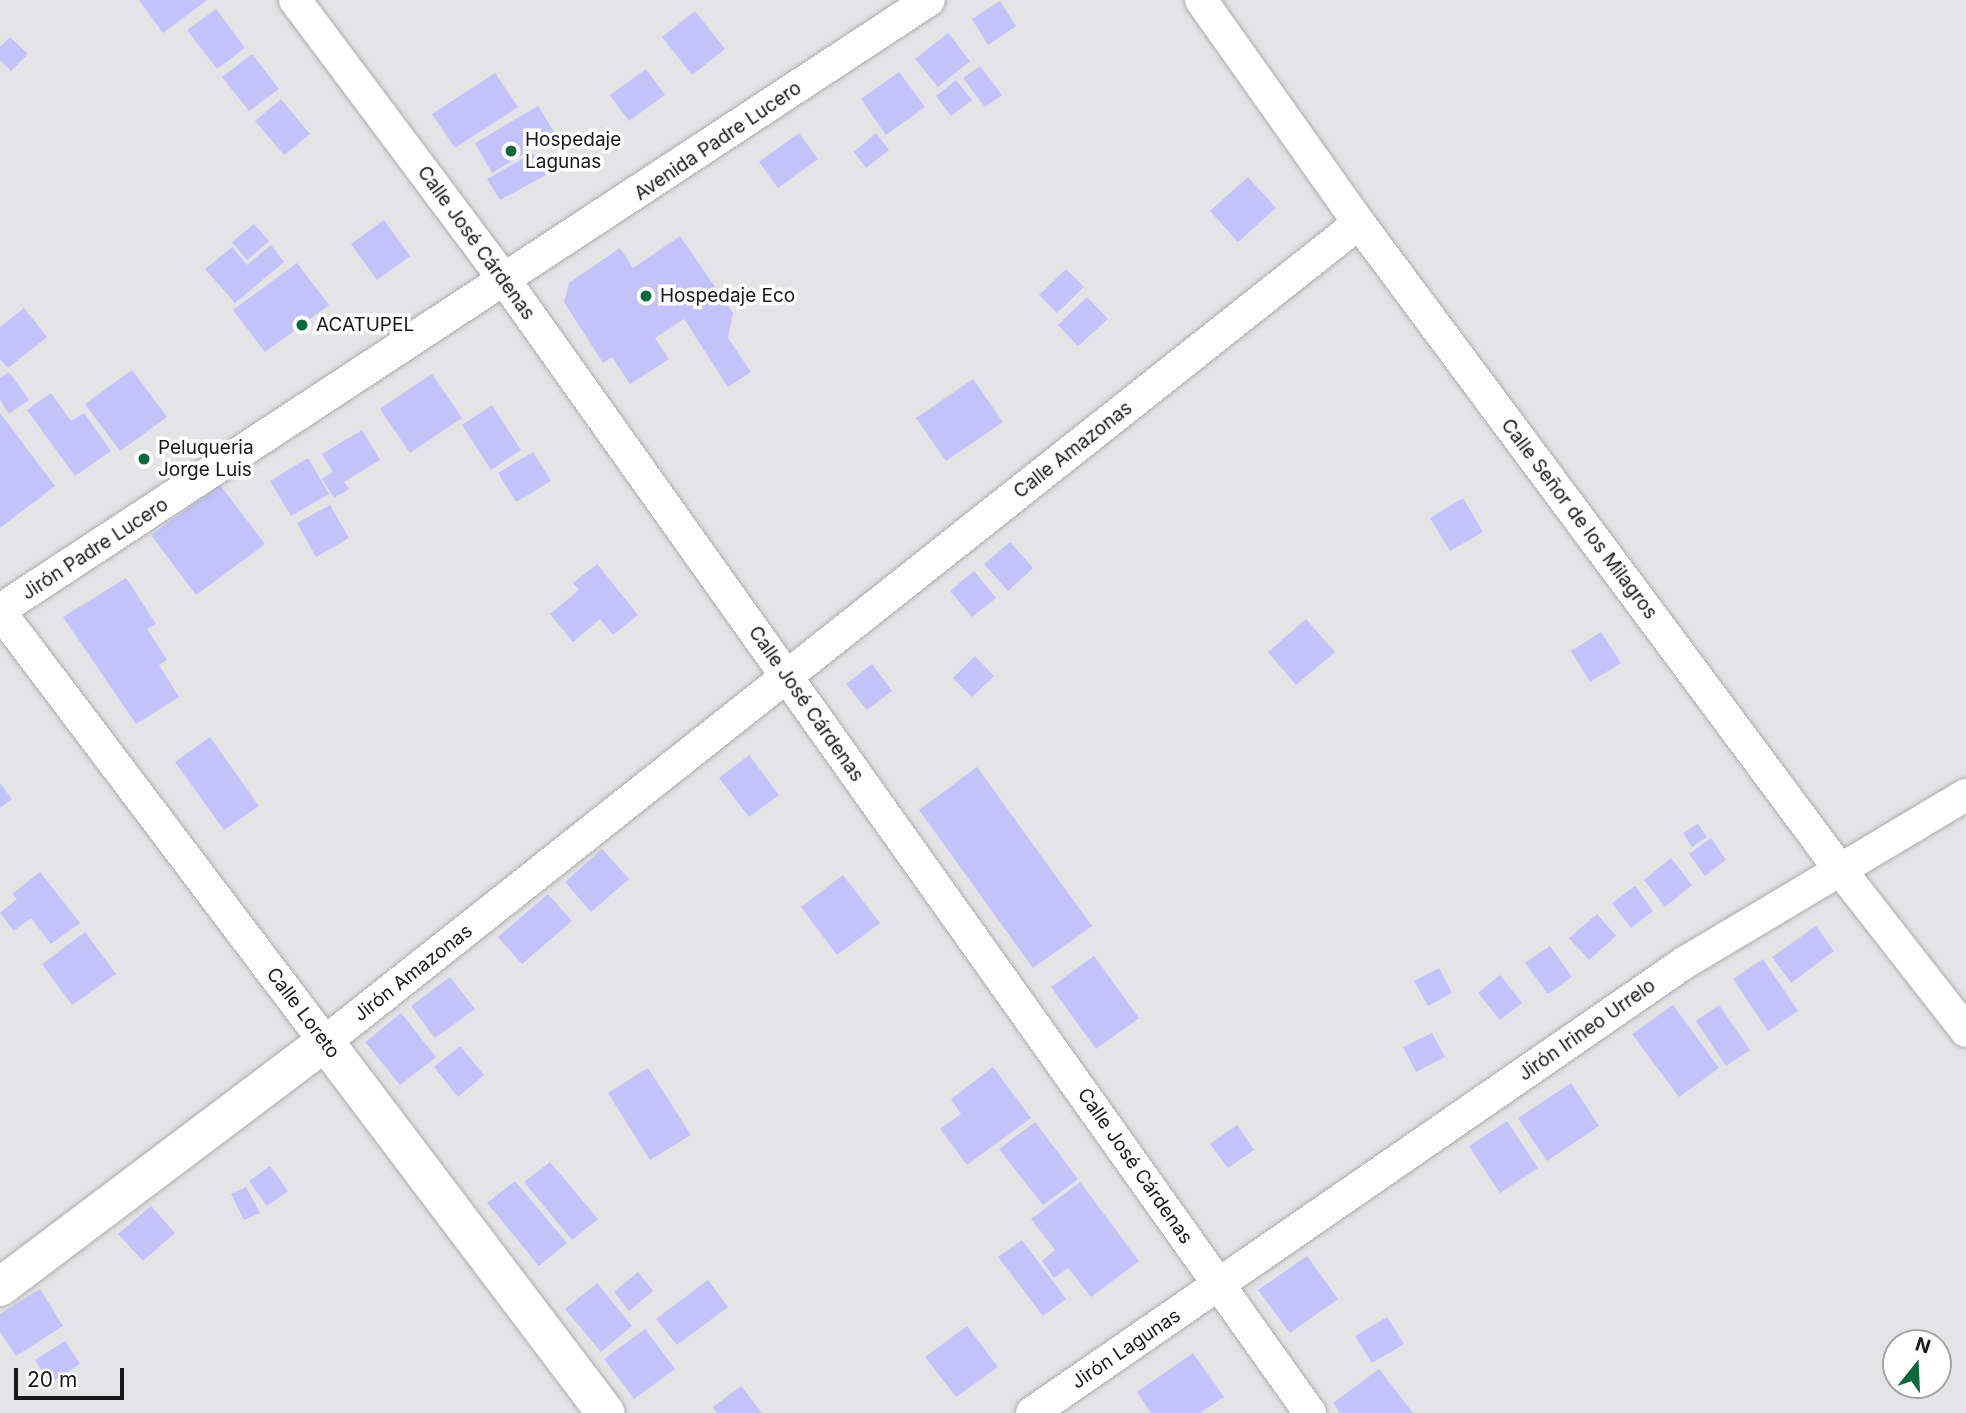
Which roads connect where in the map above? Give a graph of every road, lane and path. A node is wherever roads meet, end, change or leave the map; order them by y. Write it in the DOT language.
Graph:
graph roads {
  1 [pos="295,0"];
  2 [pos="929,0"];
  3 [pos="1201,0"];
  4 [pos="1359,223"];
  5 [pos="506,282"];
  6 [pos="0,611"];
  7 [pos="787,677"];
  8 [pos="1966,795"];
  9 [pos="1838,867"];
  10 [pos="1966,1031"];
  11 [pos="325,1042"];
  12 [pos="1219,1285"];
  13 [pos="0,1287"];
  14 [pos="606,1413"];
  15 [pos="1032,1413"];
  16 [pos="1310,1413"];
  1 -- 5 [label="street, Calle José Cárdenas"];
  2 -- 5 [label="street, Avenida Padre Lucero"];
  3 -- 4 [label="street, Calle Señor de los Milagros"];
  4 -- 7 [label="street, Calle Amazonas"];
  4 -- 9 [label="street, Calle Señor de los Milagros"];
  5 -- 6 [label="street, Jirón Padre Lucero"];
  5 -- 7 [label="street, Calle José Cárdenas"];
  6 -- 11 [label="street, Calle Loreto"];
  7 -- 11 [label="street, Jirón Amazonas"];
  7 -- 12 [label="street, Calle José Cárdenas"];
  8 -- 9 [label="street, Jirón Irineo Urrelo"];
  9 -- 10 [label="street, Calle Señor de los Milagros"];
  9 -- 12 [label="street, Jirón Irineo Urrelo"];
  11 -- 13 [label="street, Jirón Amazonas"];
  11 -- 14 [label="street, Calle Loreto"];
  12 -- 15 [label="street, Jirón Lagunas"];
  12 -- 16 [label="street, Calle José Cárdenas"];
}
